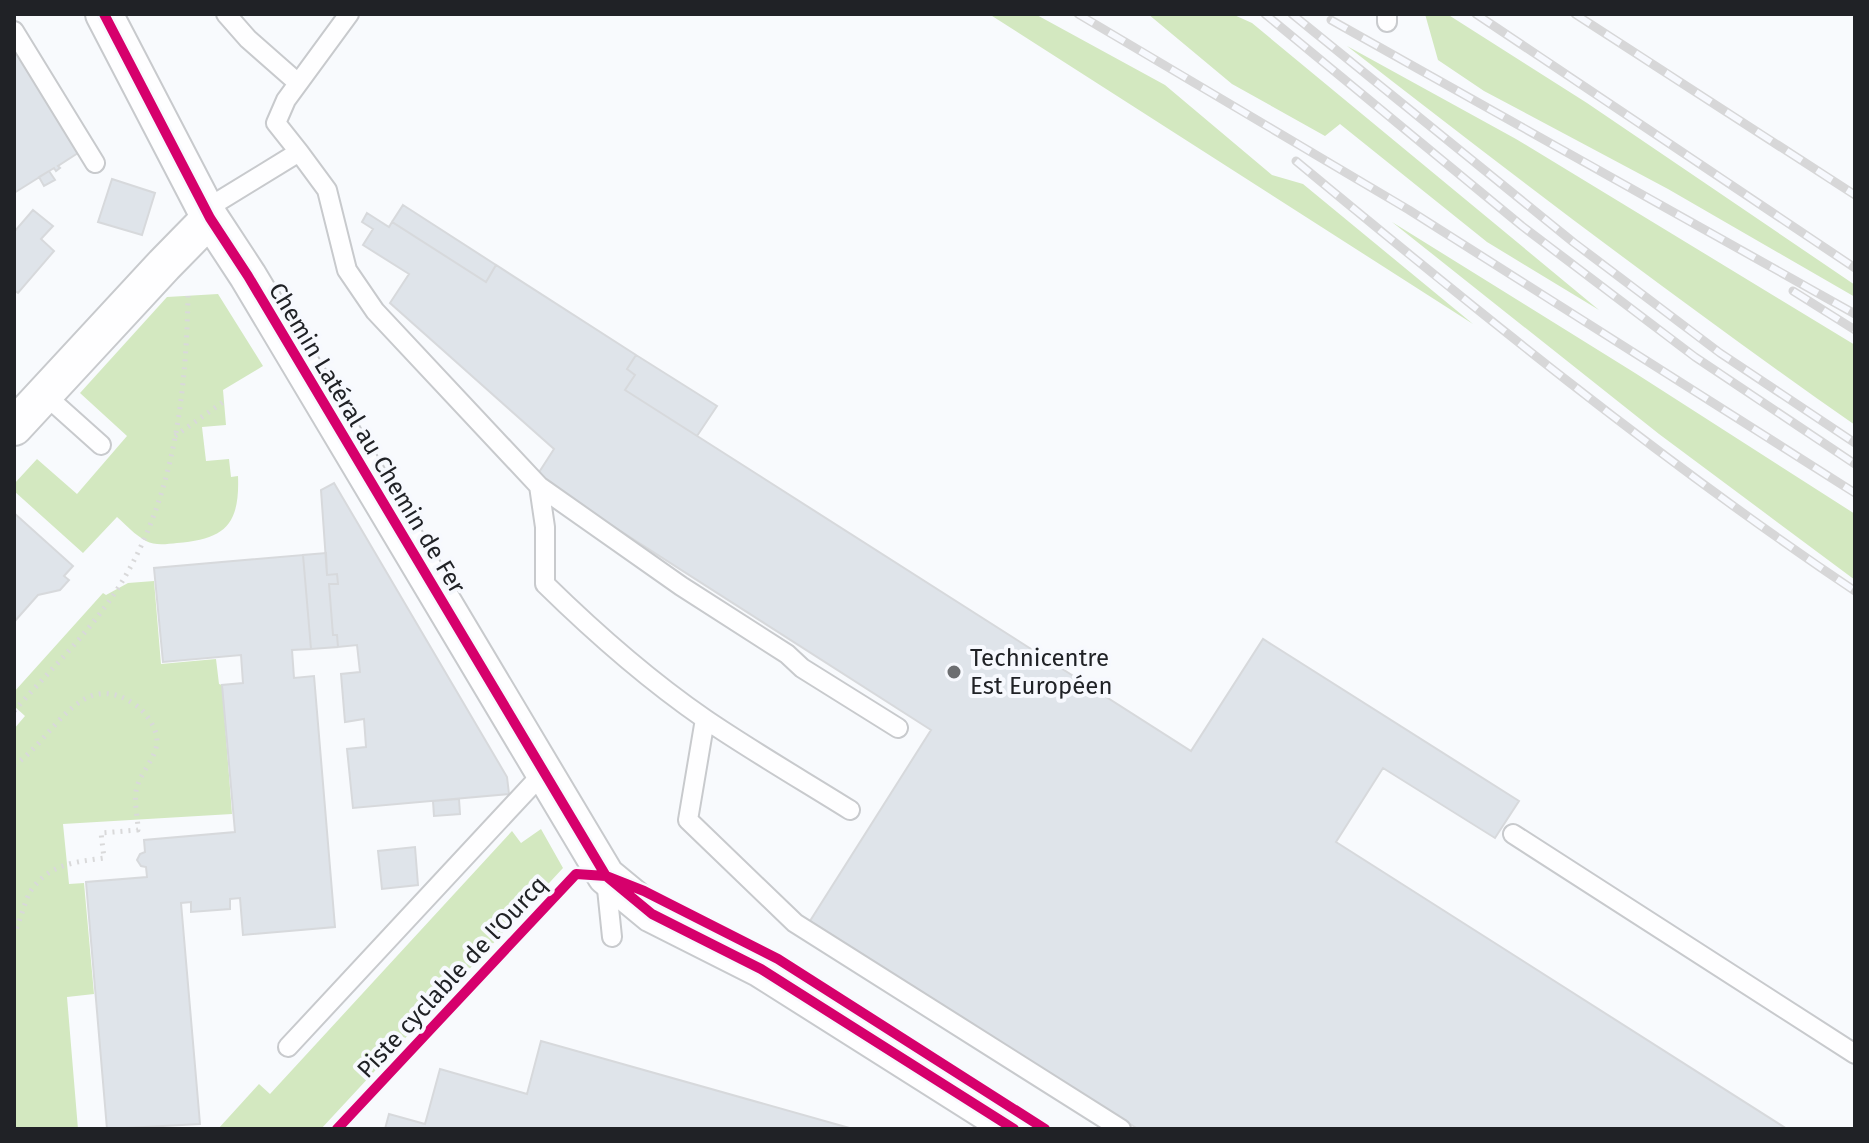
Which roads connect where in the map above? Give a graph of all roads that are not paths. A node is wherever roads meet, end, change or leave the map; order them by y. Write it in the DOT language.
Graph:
graph roads {
  1 [pos="104,14"];
  2 [pos="226,14"];
  3 [pos="349,14"];
  4 [pos="14,31"];
  5 [pos="298,83"];
  6 [pos="299,152"];
  7 [pos="95,163"];
  8 [pos="208,214"];
  9 [pos="23,413"];
  10 [pos="101,445"];
  11 [pos="539,486"];
  12 [pos="705,719"];
  13 [pos="898,728"];
  14 [pos="543,773"];
  15 [pos="850,810"];
  16 [pos="1513,834"];
  17 [pos="606,876"];
  18 [pos="612,937"];
  19 [pos="288,1047"];
  20 [pos="1855,1054"];
  21 [pos="1014,1129"];
  22 [pos="1121,1129"];
  1 -- 8 [label="street, Chemin Latéral au Chemin de Fer"];
  2 -- 5 [label="lane"];
  3 -- 5 [label="lane"];
  4 -- 7 [label="lane"];
  5 -- 6 [label="lane"];
  6 -- 8 [label="lane"];
  6 -- 11 [label="lane"];
  8 -- 9 [label="street"];
  8 -- 14 [label="street, Chemin Latéral au Chemin de Fer"];
  9 -- 10 [label="lane"];
  11 -- 12 [label="lane"];
  11 -- 13 [label="lane"];
  12 -- 15 [label="lane"];
  12 -- 22 [label="lane"];
  14 -- 17 [label="street, Chemin Latéral au Chemin de Fer"];
  14 -- 19 [label="lane"];
  16 -- 20 [label="lane"];
  17 -- 18 [label="lane"];
  17 -- 21 [label="street, Chemin Latéral au Chemin de Fer"];
}
